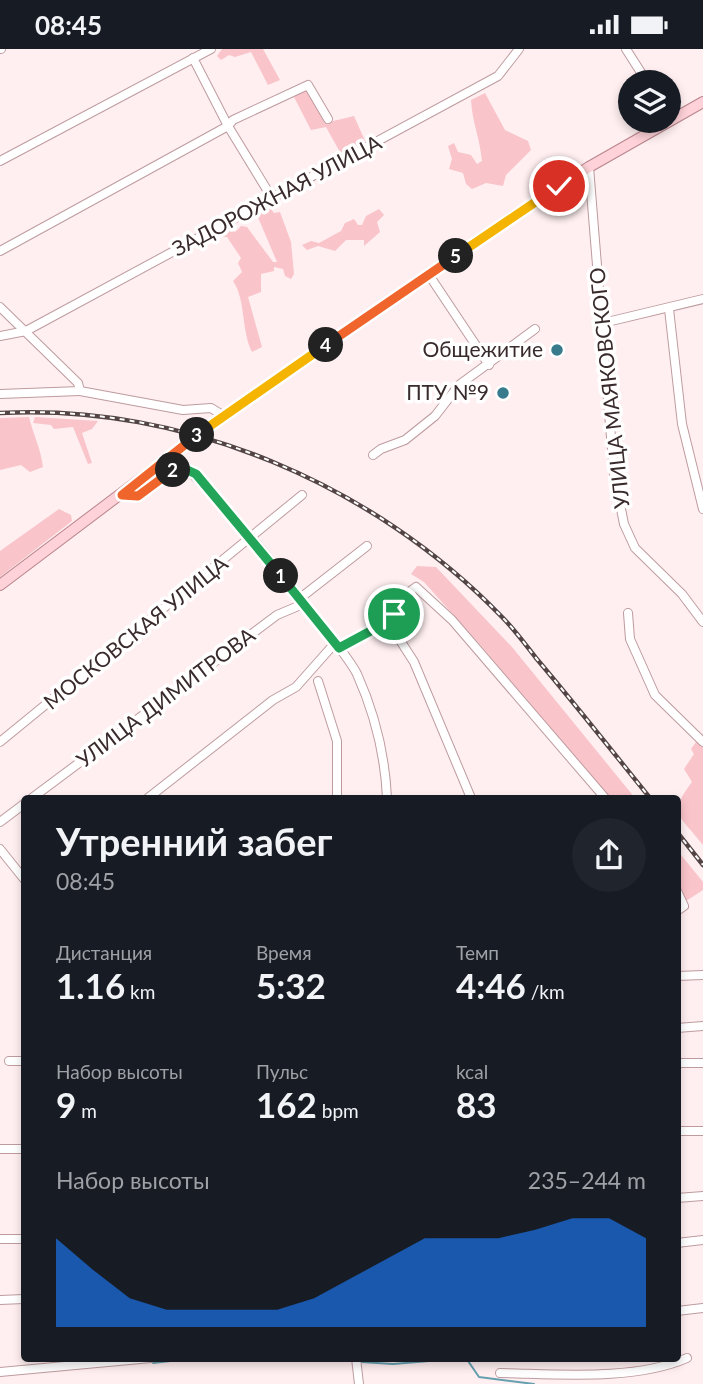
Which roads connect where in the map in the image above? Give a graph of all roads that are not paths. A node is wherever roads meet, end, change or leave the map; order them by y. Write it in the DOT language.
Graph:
graph roads {
  1 [pos="211,49"];
  2 [pos="519,49"];
  3 [pos="626,49"];
  4 [pos="193,58"];
  5 [pos="640,70"];
  6 [pos="703,102"];
  7 [pos="681,114"];
  8 [pos="328,119"];
  9 [pos="228,127"];
  10 [pos="647,133"];
  11 [pos="0,161"];
  12 [pos="589,167"];
  13 [pos="272,198"];
  14 [pos="0,251"];
  15 [pos="429,275"];
  16 [pos="703,299"];
  17 [pos="0,307"];
  18 [pos="669,309"];
  19 [pos="603,323"];
  20 [pos="535,329"];
  21 [pos="26,331"];
  22 [pos="0,336"];
  23 [pos="489,365"];
  24 [pos="80,391"];
  25 [pos="0,394"];
  26 [pos="224,416"];
  27 [pos="373,456"];
  28 [pos="122,495"];
  29 [pos="302,495"];
  30 [pos="703,509"];
  31 [pos="251,538"];
  32 [pos="367,546"];
  33 [pos="0,585"];
  34 [pos="301,601"];
  35 [pos="628,613"];
  36 [pos="387,620"];
  37 [pos="703,622"];
  38 [pos="337,645"];
  39 [pos="318,681"];
  40 [pos="0,742"];
  41 [pos="703,742"];
  42 [pos="36,795"];
  43 [pos="152,795"];
  44 [pos="337,795"];
  45 [pos="387,795"];
  46 [pos="470,795"];
  47 [pos="602,795"];
  48 [pos="21,806"];
  49 [pos="0,822"];
  50 [pos="0,849"];
  51 [pos="21,875"];
  52 [pos="703,975"];
  53 [pos="681,976"];
  54 [pos="703,1026"];
  55 [pos="681,1028"];
  56 [pos="9,1061"];
  57 [pos="21,1061"];
  58 [pos="681,1063"];
  59 [pos="703,1063"];
  60 [pos="681,1131"];
  61 [pos="703,1131"];
  62 [pos="0,1149"];
  63 [pos="21,1149"];
  64 [pos="703,1196"];
  65 [pos="681,1198"];
  66 [pos="21,1238"];
  67 [pos="0,1239"];
  68 [pos="703,1240"];
  69 [pos="681,1243"];
  70 [pos="21,1299"];
  71 [pos="0,1300"];
  72 [pos="703,1308"];
  73 [pos="681,1311"];
  74 [pos="687,1358"];
  75 [pos="681,1361"];
  76 [pos="108,1362"];
  77 [pos="356,1362"];
  78 [pos="678,1362"];
  79 [pos="0,1372"];
  80 [pos="500,1373"];
  81 [pos="359,1384"];
  1 -- 4 [label="street"];
  2 -- 13 [label="street, ЗАДОРОЖНАЯ УЛИЦА"];
  3 -- 5 [label="street"];
  4 -- 9 [label="street"];
  4 -- 11 [label="street"];
  6 -- 7 [label="main road"];
  8 -- 9 [label="street"];
  9 -- 13 [label="street"];
  9 -- 14 [label="street"];
  10 -- 12 [label="main road"];
  12 -- 15 [label="main road"];
  12 -- 19 [label="street, УЛИЦА МАЯКОВСКОГО"];
  13 -- 21 [label="street, ЗАДОРОЖНАЯ УЛИЦА"];
  15 -- 23 [label="street"];
  15 -- 26 [label="main road"];
  16 -- 18 [label="street"];
  17 -- 21 [label="street"];
  18 -- 19 [label="street"];
  18 -- 30 [label="street"];
  19 -- 37 [label="street, УЛИЦА МАЯКОВСКОГО"];
  20 -- 23 [label="street"];
  21 -- 22 [label="street, ЗАДОРОЖНАЯ УЛИЦА"];
  21 -- 24 [label="street"];
  23 -- 27 [label="street"];
  24 -- 25 [label="street"];
  24 -- 26 [label="street"];
  26 -- 28 [label="main road"];
  28 -- 31 [label="street"];
  28 -- 33 [label="main road"];
  29 -- 31 [label="street, МОСКОВСКАЯ УЛИЦА"];
  31 -- 34 [label="street"];
  31 -- 40 [label="street, МОСКОВСКАЯ УЛИЦА"];
  32 -- 34 [label="street, УЛИЦА ДИМИТРОВА"];
  34 -- 38 [label="street"];
  34 -- 42 [label="street, УЛИЦА ДИМИТРОВА"];
  35 -- 41 [label="street"];
  36 -- 38 [label="street"];
  36 -- 46 [label="street"];
  36 -- 47 [label="street"];
  38 -- 43 [label="street"];
  38 -- 45 [label="street"];
  39 -- 44 [label="street"];
  48 -- 49 [label="street"];
  50 -- 51 [label="street"];
  52 -- 53 [label="street"];
  54 -- 55 [label="street"];
  56 -- 57 [label="street"];
  58 -- 59 [label="street"];
  60 -- 61 [label="street"];
  62 -- 63 [label="street"];
  64 -- 65 [label="street"];
  66 -- 67 [label="street"];
  68 -- 69 [label="street"];
  70 -- 71 [label="street"];
  72 -- 73 [label="street"];
  74 -- 75 [label="street"];
  76 -- 79 [label="street"];
  77 -- 81 [label="street"];
  78 -- 80 [label="street"];
}
